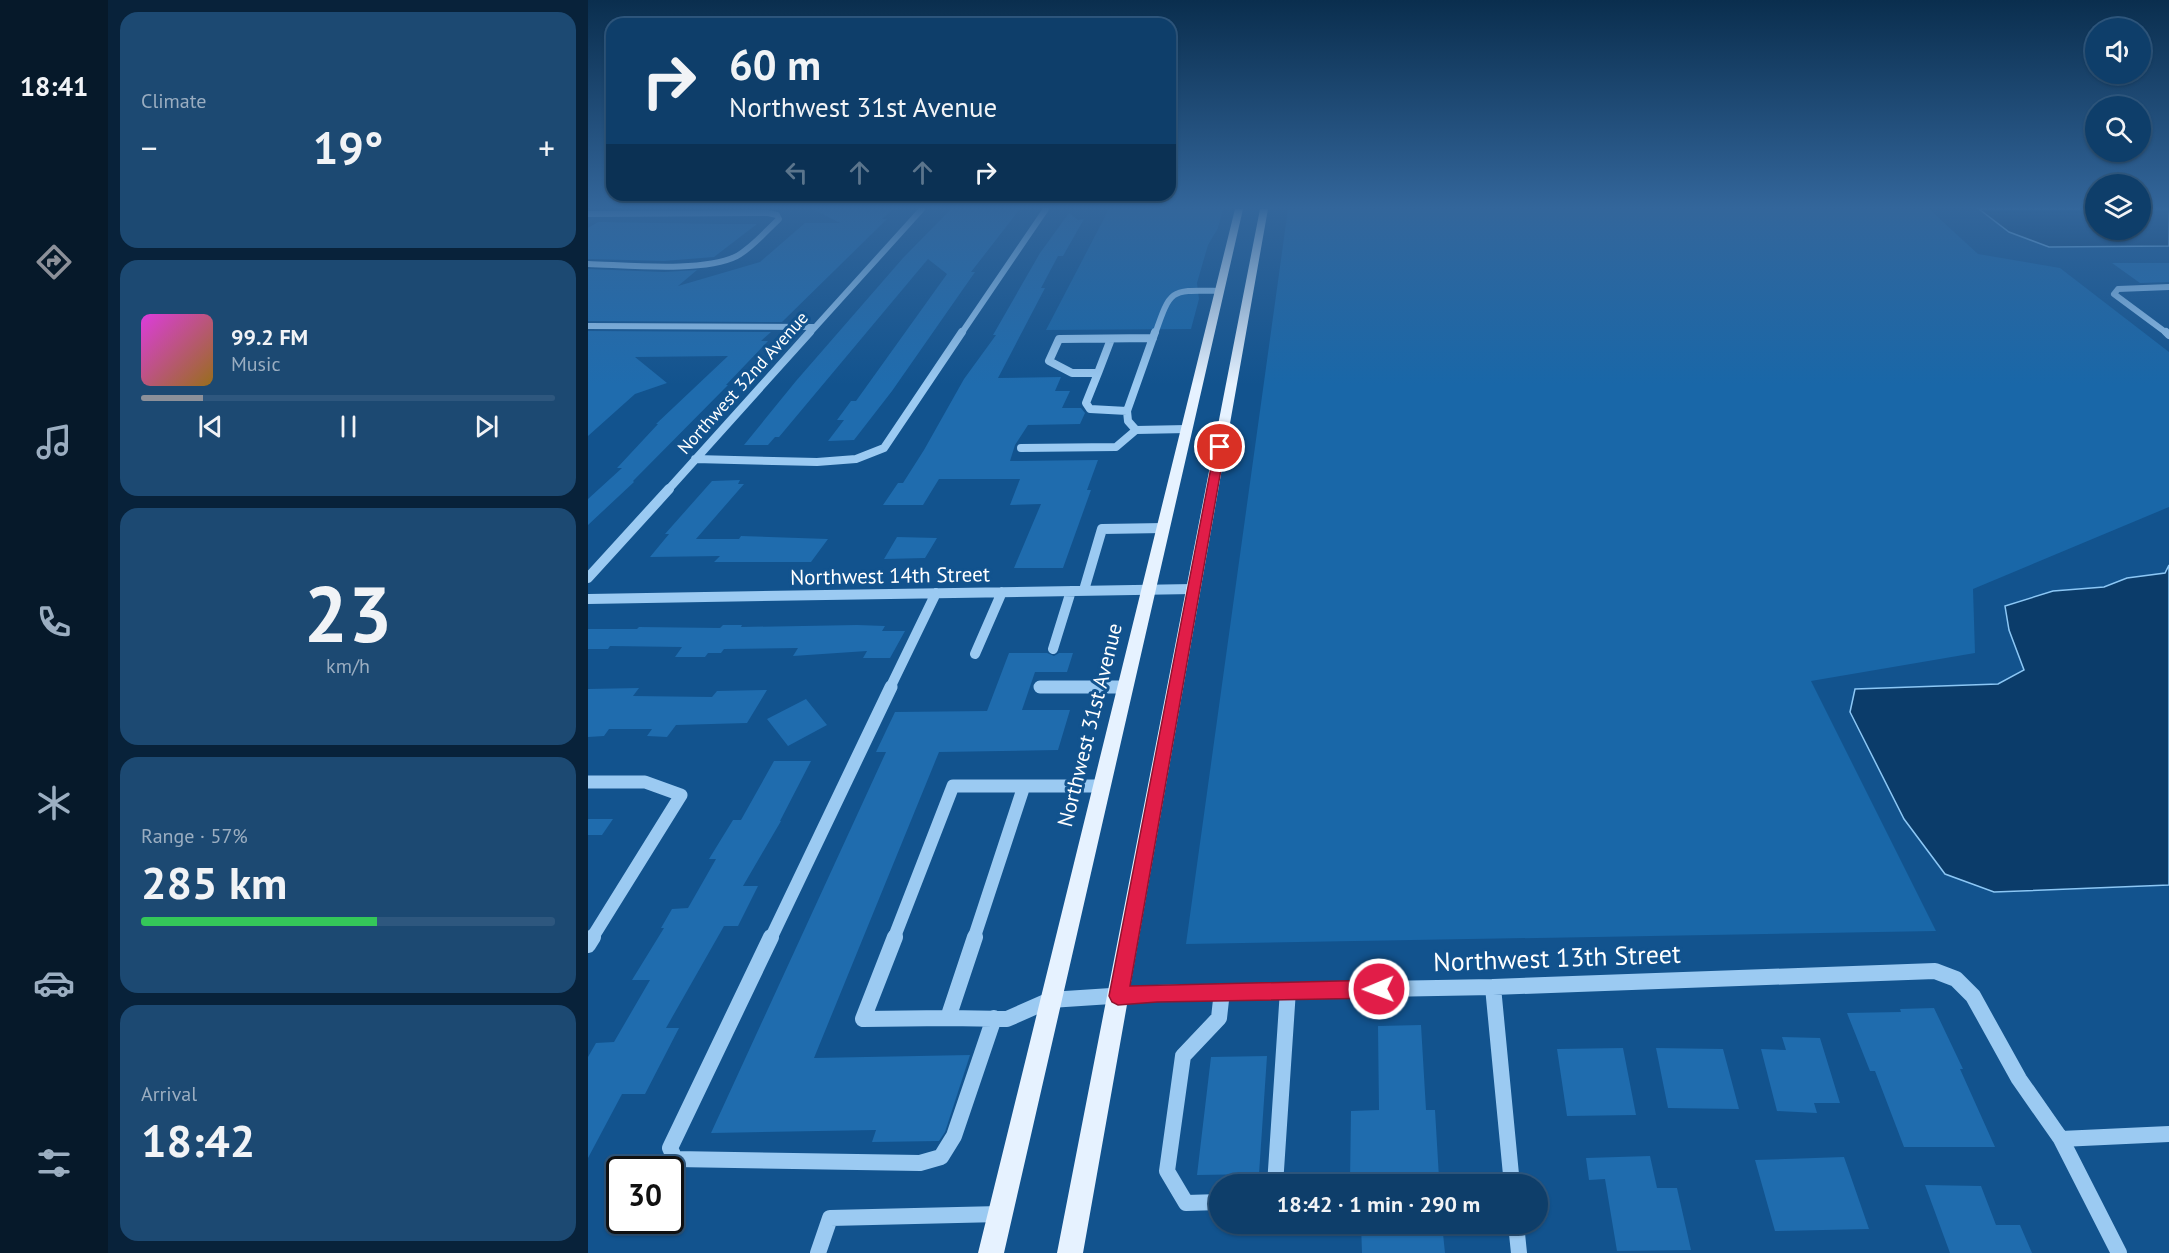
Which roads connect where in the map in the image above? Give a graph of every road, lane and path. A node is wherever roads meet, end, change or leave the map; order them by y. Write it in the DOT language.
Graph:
graph roads {
  1 [pos="868,267"];
  2 [pos="1006,267"];
  3 [pos="1225,267"];
  4 [pos="1253,267"];
  5 [pos="2169,287"];
  6 [pos="1219,291"];
  7 [pos="588,326"];
  8 [pos="814,327"];
  9 [pos="2169,335"];
  10 [pos="1153,338"];
  11 [pos="1111,339"];
  12 [pos="1098,373"];
  13 [pos="1127,411"];
  14 [pos="1136,429"];
  15 [pos="1187,429"];
  16 [pos="1021,448"];
  17 [pos="695,459"];
  18 [pos="1164,528"];
  19 [pos="588,578"];
  20 [pos="1150,589"];
  21 [pos="1193,589"];
  22 [pos="1084,590"];
  23 [pos="1071,591"];
  24 [pos="1002,592"];
  25 [pos="936,593"];
  26 [pos="588,599"];
  27 [pos="1053,649"];
  28 [pos="975,654"];
  29 [pos="1040,687"];
  30 [pos="1126,687"];
  31 [pos="588,782"];
  32 [pos="1024,786"];
  33 [pos="1102,786"];
  34 [pos="588,945"];
  35 [pos="1493,987"];
  36 [pos="1288,990"];
  37 [pos="1222,991"];
  38 [pos="1118,996"];
  39 [pos="1050,1000"];
  40 [pos="948,1018"];
  41 [pos="994,1018"];
  42 [pos="2169,1134"];
  43 [pos="2061,1139"];
  44 [pos="1276,1174"];
  45 [pos="1511,1174"];
  46 [pos="1209,1202"];
  47 [pos="1000,1214"];
  48 [pos="1517,1234"];
  49 [pos="818,1253"];
  50 [pos="991,1253"];
  51 [pos="1070,1253"];
  52 [pos="1519,1253"];
  53 [pos="2119,1253"];
  1 -- 8 [label="street, Northwest 32nd Avenue"];
  2 -- 17 [label="street"];
  3 -- 6 [label="main road, Northwest 31st Avenue"];
  4 -- 21 [label="main road"];
  5 -- 9 [label="street"];
  6 -- 10 [label="street"];
  6 -- 15 [label="main road, Northwest 31st Avenue"];
  7 -- 8 [label="street"];
  8 -- 17 [label="street, Northwest 32nd Avenue"];
  10 -- 11 [label="street"];
  10 -- 13 [label="street"];
  11 -- 12 [label="street"];
  11 -- 12 [label="street"];
  12 -- 13 [label="street"];
  13 -- 14 [label="street"];
  14 -- 15 [label="street"];
  14 -- 16 [label="street"];
  15 -- 18 [label="main road, Northwest 31st Avenue"];
  17 -- 19 [label="street, Northwest 32nd Avenue"];
  18 -- 20 [label="main road, Northwest 31st Avenue"];
  18 -- 22 [label="street"];
  20 -- 21 [label="street, Northwest 14th Street"];
  20 -- 22 [label="street, Northwest 14th Street"];
  20 -- 30 [label="main road, Northwest 31st Avenue"];
  21 -- 38 [label="main road"];
  22 -- 23 [label="street, Northwest 14th Street"];
  23 -- 24 [label="street, Northwest 14th Street"];
  23 -- 27 [label="street"];
  24 -- 25 [label="street, Northwest 14th Street"];
  24 -- 28 [label="street"];
  25 -- 26 [label="street, Northwest 14th Street"];
  25 -- 41 [label="street"];
  29 -- 30 [label="street"];
  30 -- 33 [label="main road, Northwest 31st Avenue"];
  31 -- 34 [label="street"];
  32 -- 33 [label="street"];
  32 -- 40 [label="street"];
  32 -- 40 [label="street"];
  33 -- 39 [label="main road, Northwest 31st Avenue"];
  35 -- 36 [label="street, Northwest 13th Street"];
  35 -- 43 [label="street, Northwest 13th Street"];
  35 -- 45 [label="street"];
  36 -- 37 [label="street, Northwest 13th Street"];
  36 -- 44 [label="street"];
  37 -- 38 [label="street, Northwest 13th Street"];
  37 -- 46 [label="street"];
  38 -- 39 [label="street, Northwest 13th Street"];
  38 -- 51 [label="main road"];
  39 -- 41 [label="street"];
  39 -- 47 [label="main road, Northwest 31st Avenue"];
  40 -- 41 [label="street"];
  42 -- 43 [label="street"];
  43 -- 53 [label="street"];
  47 -- 49 [label="street"];
  47 -- 50 [label="main road, Northwest 31st Avenue"];
  48 -- 52 [label="street"];
}
